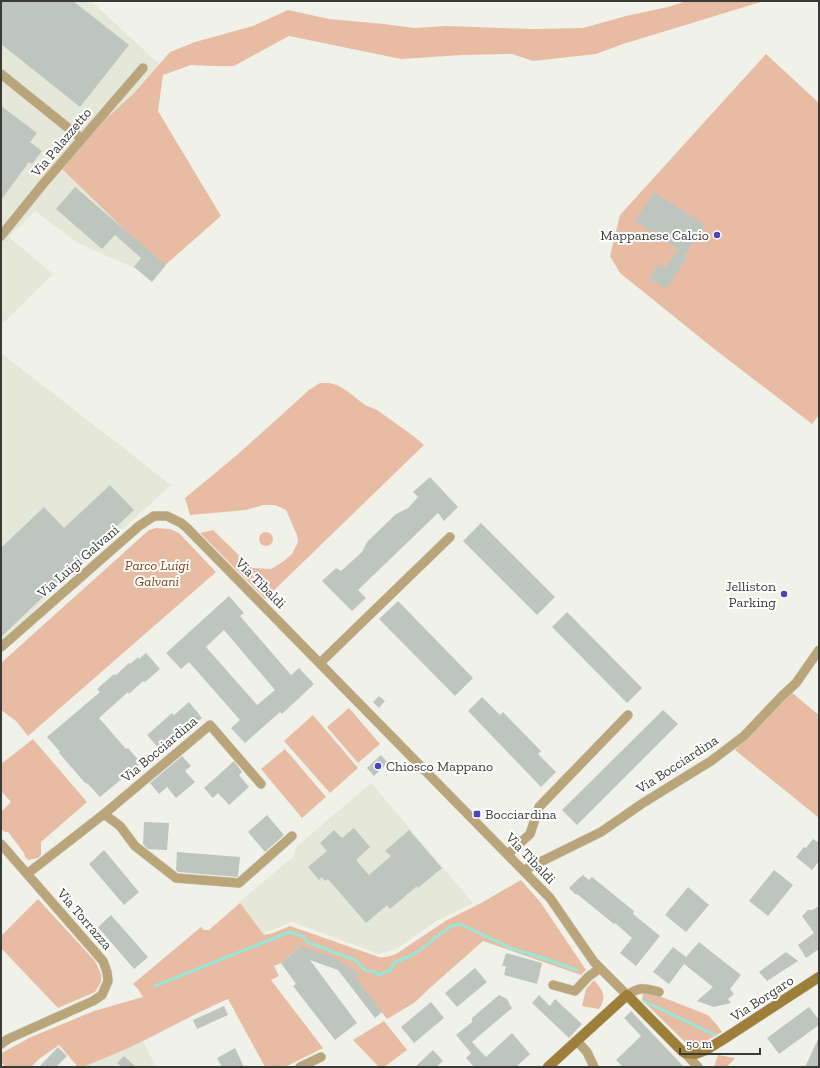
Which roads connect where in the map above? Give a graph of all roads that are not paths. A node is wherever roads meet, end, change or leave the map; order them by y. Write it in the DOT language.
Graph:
graph roads {
  1 [pos="143,68"];
  2 [pos="1,74"];
  3 [pos="82,139"];
  4 [pos="1,236"];
  5 [pos="181,523"];
  6 [pos="450,537"];
  7 [pos="1,647"];
  8 [pos="819,650"];
  9 [pos="320,664"];
  10 [pos="628,715"];
  11 [pos="261,784"];
  12 [pos="104,814"];
  13 [pos="292,836"];
  14 [pos="1,844"];
  15 [pos="508,854"];
  16 [pos="524,870"];
  17 [pos="27,874"];
  18 [pos="600,968"];
  19 [pos="819,977"];
  20 [pos="553,985"];
  21 [pos="659,992"];
  22 [pos="628,995"];
  23 [pos="577,1041"];
  24 [pos="1,1044"];
  25 [pos="685,1053"];
  26 [pos="321,1057"];
  27 [pos="300,1067"];
  28 [pos="548,1067"];
  29 [pos="594,1067"];
  30 [pos="698,1067"];
  1 -- 3 [label="street, Via Palazzetto"];
  2 -- 3 [label="street"];
  3 -- 4 [label="street, Via Palazzetto"];
  5 -- 7 [label="street, Via Luigi Galvani"];
  5 -- 9 [label="street, Via Tibaldi"];
  6 -- 9 [label="street"];
  8 -- 16 [label="street, Via Bocciardina"];
  9 -- 15 [label="street, Via Tibaldi"];
  10 -- 15 [label="street"];
  11 -- 12 [label="street, Via Bocciardina"];
  12 -- 13 [label="street"];
  12 -- 17 [label="street"];
  14 -- 17 [label="street, Via Torrazza"];
  15 -- 16 [label="street, Via Tibaldi"];
  16 -- 18 [label="street, Via Tibaldi"];
  17 -- 24 [label="street, Via Torrazza"];
  18 -- 20 [label="street"];
  18 -- 22 [label="street, Via Tibaldi"];
  19 -- 25 [label="street, Via Borgaro"];
  21 -- 22 [label="street"];
  22 -- 23 [label="street"];
  22 -- 25 [label="street"];
  23 -- 28 [label="street"];
  23 -- 29 [label="street"];
  25 -- 30 [label="street"];
  26 -- 27 [label="street"];
}
